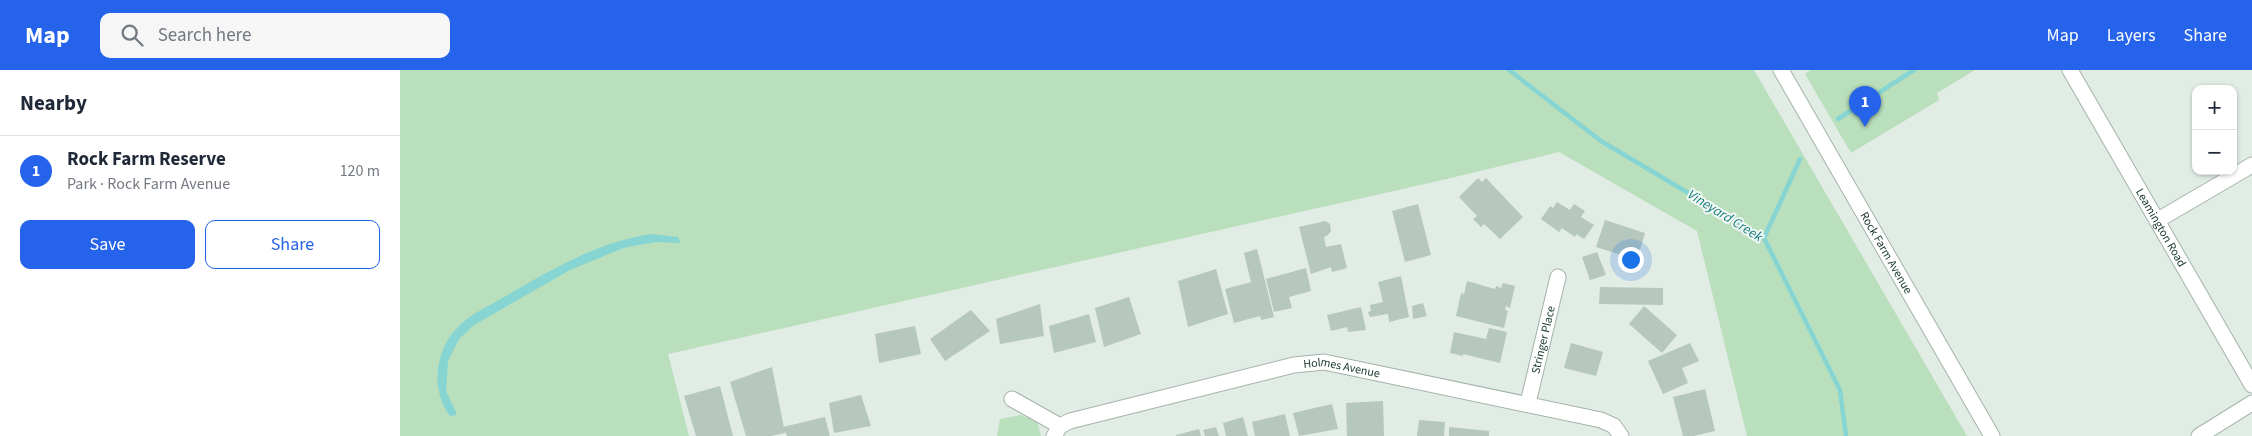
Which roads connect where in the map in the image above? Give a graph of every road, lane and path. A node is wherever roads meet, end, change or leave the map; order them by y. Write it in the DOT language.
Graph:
graph roads {
  1 [pos="1781,70"];
  2 [pos="2070,70"];
  3 [pos="2252,164"];
  4 [pos="2158,220"];
  5 [pos="1558,277"];
  6 [pos="2252,385"];
  7 [pos="1012,399"];
  8 [pos="1528,403"];
  9 [pos="2252,403"];
  10 [pos="1057,431"];
  11 [pos="1621,436"];
  12 [pos="1992,436"];
  13 [pos="2199,436"];
  1 -- 12 [label="street, Rock Farm Avenue"];
  2 -- 4 [label="street, Leamington Road"];
  3 -- 4 [label="street"];
  4 -- 6 [label="street, Leamington Road"];
  5 -- 8 [label="street, Stringer Place"];
  7 -- 10 [label="street, Holmes Avenue"];
  8 -- 10 [label="street, Holmes Avenue"];
  8 -- 11 [label="street, Holmes Avenue"];
  9 -- 13 [label="street"];
}
